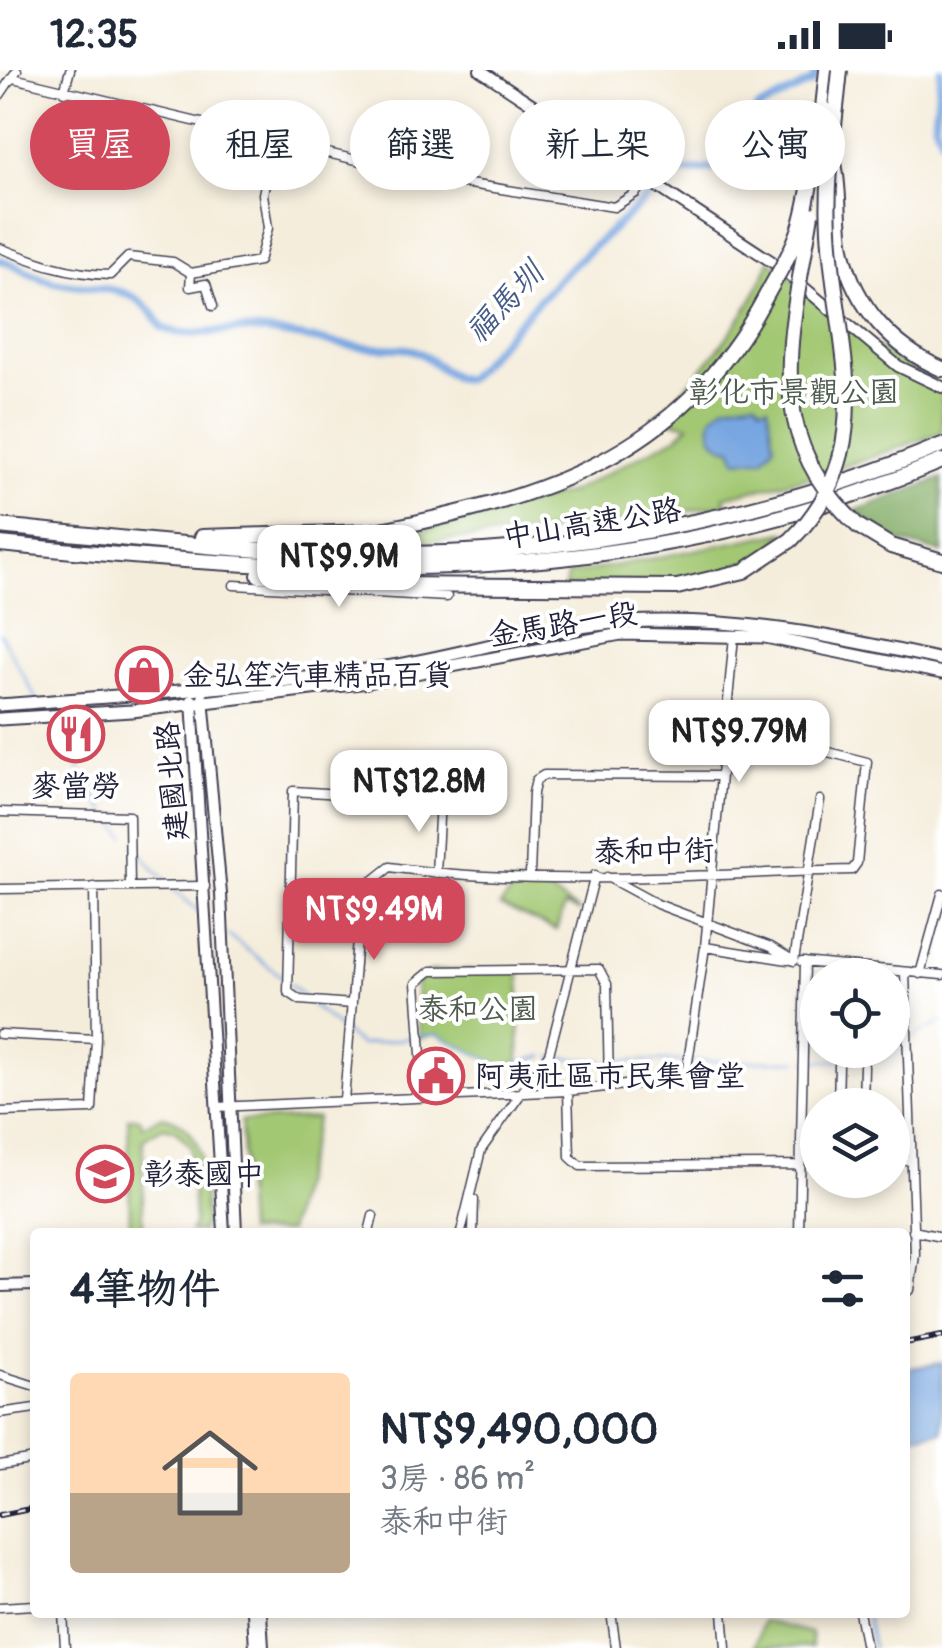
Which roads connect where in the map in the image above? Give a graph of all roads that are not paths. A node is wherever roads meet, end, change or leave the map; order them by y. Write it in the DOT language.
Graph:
graph roads {
  1 [pos="70,70"];
  2 [pos="480,70"];
  3 [pos="827,70"];
  4 [pos="840,70"];
  5 [pos="15,74"];
  6 [pos="1,91"];
  7 [pos="64,92"];
  8 [pos="526,100"];
  9 [pos="825,100"];
  10 [pos="837,100"];
  11 [pos="190,124"];
  12 [pos="330,153"];
  13 [pos="264,190"];
  14 [pos="643,190"];
  15 [pos="662,190"];
  16 [pos="808,190"];
  17 [pos="812,190"];
  18 [pos="831,190"];
  19 [pos="839,190"];
  20 [pos="0,248"];
  21 [pos="191,273"];
  22 [pos="212,306"];
  23 [pos="893,330"];
  24 [pos="942,367"];
  25 [pos="942,387"];
  26 [pos="942,446"];
  27 [pos="942,461"];
  28 [pos="0,526"];
  29 [pos="166,542"];
  30 [pos="0,544"];
  31 [pos="942,561"];
  32 [pos="212,564"];
  33 [pos="234,586"];
  34 [pos="447,598"];
  35 [pos="734,628"];
  36 [pos="942,660"];
  37 [pos="942,673"];
  38 [pos="196,690"];
  39 [pos="206,702"];
  40 [pos="132,704"];
  41 [pos="191,704"];
  42 [pos="0,705"];
  43 [pos="0,719"];
  44 [pos="726,726"];
  45 [pos="721,776"];
  46 [pos="820,800"];
  47 [pos="0,812"];
  48 [pos="807,871"];
  49 [pos="436,873"];
  50 [pos="530,874"];
  51 [pos="710,874"];
  52 [pos="599,875"];
  53 [pos="130,886"];
  54 [pos="206,886"];
  55 [pos="94,887"];
  56 [pos="0,889"];
  57 [pos="942,894"];
  58 [pos="706,926"];
  59 [pos="705,947"];
  60 [pos="794,962"];
  61 [pos="800,962"];
  62 [pos="569,969"];
  63 [pos="910,974"];
  64 [pos="920,974"];
  65 [pos="942,975"];
  66 [pos="352,1004"];
  67 [pos="0,1034"];
  68 [pos="96,1039"];
  69 [pos="608,1088"];
  70 [pos="568,1091"];
  71 [pos="524,1092"];
  72 [pos="424,1097"];
  73 [pos="344,1100"];
  74 [pos="229,1104"];
  75 [pos="216,1107"];
  76 [pos="0,1112"];
  77 [pos="800,1165"];
  78 [pos="474,1186"];
  79 [pos="800,1198"];
  80 [pos="909,1198"];
  81 [pos="374,1216"];
  82 [pos="224,1228"];
  83 [pos="236,1228"];
  84 [pos="370,1228"];
  85 [pos="463,1228"];
  86 [pos="473,1228"];
  87 [pos="800,1228"];
  88 [pos="909,1228"];
  89 [pos="910,1233"];
  90 [pos="942,1237"];
  91 [pos="30,1285"];
  92 [pos="0,1286"];
  93 [pos="0,1376"];
  94 [pos="30,1385"];
  95 [pos="30,1409"];
  96 [pos="0,1413"];
  97 [pos="30,1461"];
  98 [pos="0,1464"];
  99 [pos="30,1604"];
  100 [pos="0,1607"];
  101 [pos="63,1618"];
  102 [pos="257,1618"];
  103 [pos="258,1618"];
  104 [pos="612,1618"];
  105 [pos="724,1618"];
  106 [pos="860,1618"];
  107 [pos="65,1648"];
  108 [pos="255,1648"];
  109 [pos="263,1648"];
  110 [pos="616,1648"];
  111 [pos="726,1648"];
  112 [pos="866,1648"];
  1 -- 7 [label="street"];
  2 -- 8 [label="street"];
  3 -- 9 [label="highway"];
  4 -- 10 [label="highway, bridge"];
  5 -- 6 [label="street"];
  5 -- 7 [label="street"];
  7 -- 11 [label="street"];
  12 -- 14 [label="street"];
  13 -- 21 [label="street"];
  15 -- 25 [label="street"];
  16 -- 29 [label="highway, bridge"];
  17 -- 31 [label="highway, bridge"];
  18 -- 32 [label="highway, bridge"];
  19 -- 24 [label="highway"];
  20 -- 21 [label="street"];
  21 -- 22 [label="street"];
  23 -- 24 [label="street"];
  26 -- 29 [label="highway, 中山高速公路"];
  27 -- 32 [label="highway, 中山高速公路, bridge"];
  28 -- 29 [label="highway, 中山高速公路"];
  30 -- 32 [label="highway, 中山高速公路"];
  33 -- 34 [label="street"];
  35 -- 36 [label="main road, 金馬路一段"];
  35 -- 37 [label="main road, 金馬路一段"];
  35 -- 38 [label="main road, 金馬路一段"];
  35 -- 39 [label="main road, 金馬路一段"];
  35 -- 44 [label="street"];
  38 -- 39 [label="street, 建國北路"];
  38 -- 40 [label="main road, 金馬路一段"];
  38 -- 41 [label="street, 建國北路"];
  39 -- 41 [label="main road, 金馬路一段"];
  39 -- 74 [label="street, 建國北路"];
  40 -- 41 [label="main road, 金馬路一段"];
  40 -- 42 [label="main road"];
  40 -- 43 [label="main road"];
  41 -- 54 [label="street, 建國北路"];
  44 -- 45 [label="street"];
  44 -- 48 [label="street, 泰和中街"];
  45 -- 50 [label="street"];
  45 -- 51 [label="street"];
  46 -- 48 [label="street"];
  47 -- 53 [label="street"];
  48 -- 51 [label="street, 泰和中街"];
  48 -- 60 [label="street"];
  49 -- 50 [label="street, 泰和中街"];
  49 -- 66 [label="street, 泰和中街"];
  49 -- 66 [label="street"];
  50 -- 52 [label="street, 泰和中街"];
  51 -- 52 [label="street, 泰和中街"];
  51 -- 58 [label="street"];
  52 -- 58 [label="street"];
  52 -- 62 [label="street"];
  53 -- 54 [label="street"];
  53 -- 55 [label="street"];
  54 -- 75 [label="street, 建國北路"];
  55 -- 56 [label="street"];
  55 -- 68 [label="street"];
  57 -- 64 [label="street"];
  58 -- 59 [label="street"];
  58 -- 60 [label="street"];
  59 -- 60 [label="street"];
  59 -- 69 [label="street"];
  60 -- 61 [label="street"];
  62 -- 69 [label="street"];
  62 -- 71 [label="street"];
  62 -- 72 [label="street"];
  63 -- 64 [label="street"];
  64 -- 65 [label="street"];
  66 -- 73 [label="street, 泰和中街"];
  67 -- 68 [label="street"];
  68 -- 76 [label="street"];
  69 -- 70 [label="street"];
  70 -- 71 [label="street"];
  70 -- 77 [label="street"];
  71 -- 72 [label="street"];
  71 -- 78 [label="street"];
  72 -- 73 [label="street"];
  73 -- 74 [label="street"];
  74 -- 75 [label="street"];
  74 -- 83 [label="street, 建國北路"];
  75 -- 82 [label="street, 建國北路"];
  78 -- 85 [label="street"];
  78 -- 86 [label="street"];
  79 -- 87 [label="street"];
  80 -- 88 [label="street"];
  81 -- 84 [label="street"];
  89 -- 90 [label="street"];
  91 -- 92 [label="street"];
  93 -- 94 [label="street"];
  95 -- 96 [label="street"];
  97 -- 98 [label="street"];
  99 -- 100 [label="street"];
  101 -- 107 [label="street"];
  102 -- 108 [label="street"];
  103 -- 109 [label="street"];
  104 -- 110 [label="street"];
  105 -- 111 [label="street"];
  106 -- 112 [label="street"];
}
